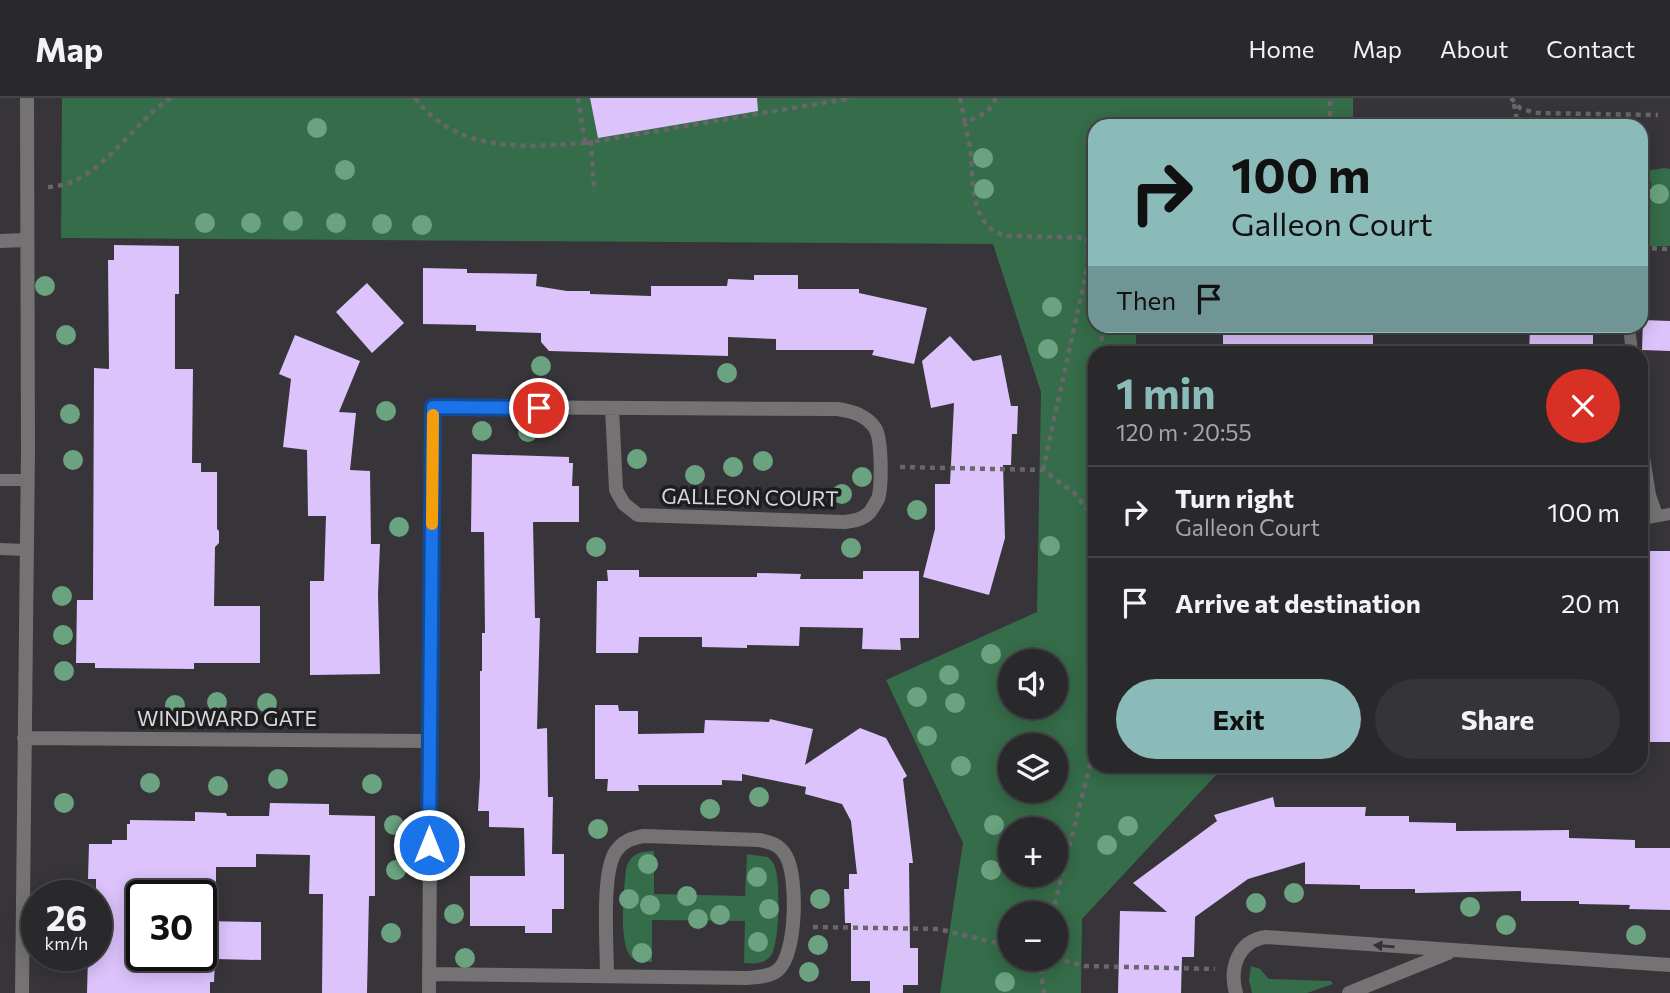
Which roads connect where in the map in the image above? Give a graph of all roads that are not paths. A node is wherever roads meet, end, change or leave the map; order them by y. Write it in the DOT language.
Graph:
graph roads {
  1 [pos="27,98"];
  2 [pos="26,240"];
  3 [pos="0,241"];
  4 [pos="612,408"];
  5 [pos="0,480"];
  6 [pos="27,480"];
  7 [pos="1648,482"];
  8 [pos="1664,515"];
  9 [pos="0,550"];
  10 [pos="26,550"];
  11 [pos="24,738"];
  12 [pos="430,741"];
  13 [pos="1452,952"];
  14 [pos="1670,965"];
  15 [pos="429,974"];
  16 [pos="607,975"];
  17 [pos="22,993"];
  18 [pos="429,993"];
  19 [pos="1236,993"];
  20 [pos="1349,993"];
  1 -- 2 [label="street"];
  2 -- 3 [label="street"];
  2 -- 6 [label="street"];
  4 -- 4 [label="street, GALLEON COURT"];
  4 -- 12 [label="street, GALLEON COURT"];
  5 -- 6 [label="lane"];
  6 -- 10 [label="street"];
  7 -- 8 [label="lane"];
  9 -- 10 [label="lane"];
  10 -- 11 [label="street"];
  11 -- 12 [label="street, WINDWARD GATE"];
  11 -- 17 [label="street"];
  12 -- 15 [label="street"];
  13 -- 14 [label="street"];
  13 -- 19 [label="street, one-way"];
  13 -- 20 [label="street"];
  15 -- 16 [label="street"];
  15 -- 18 [label="street"];
  16 -- 16 [label="street"];
}
